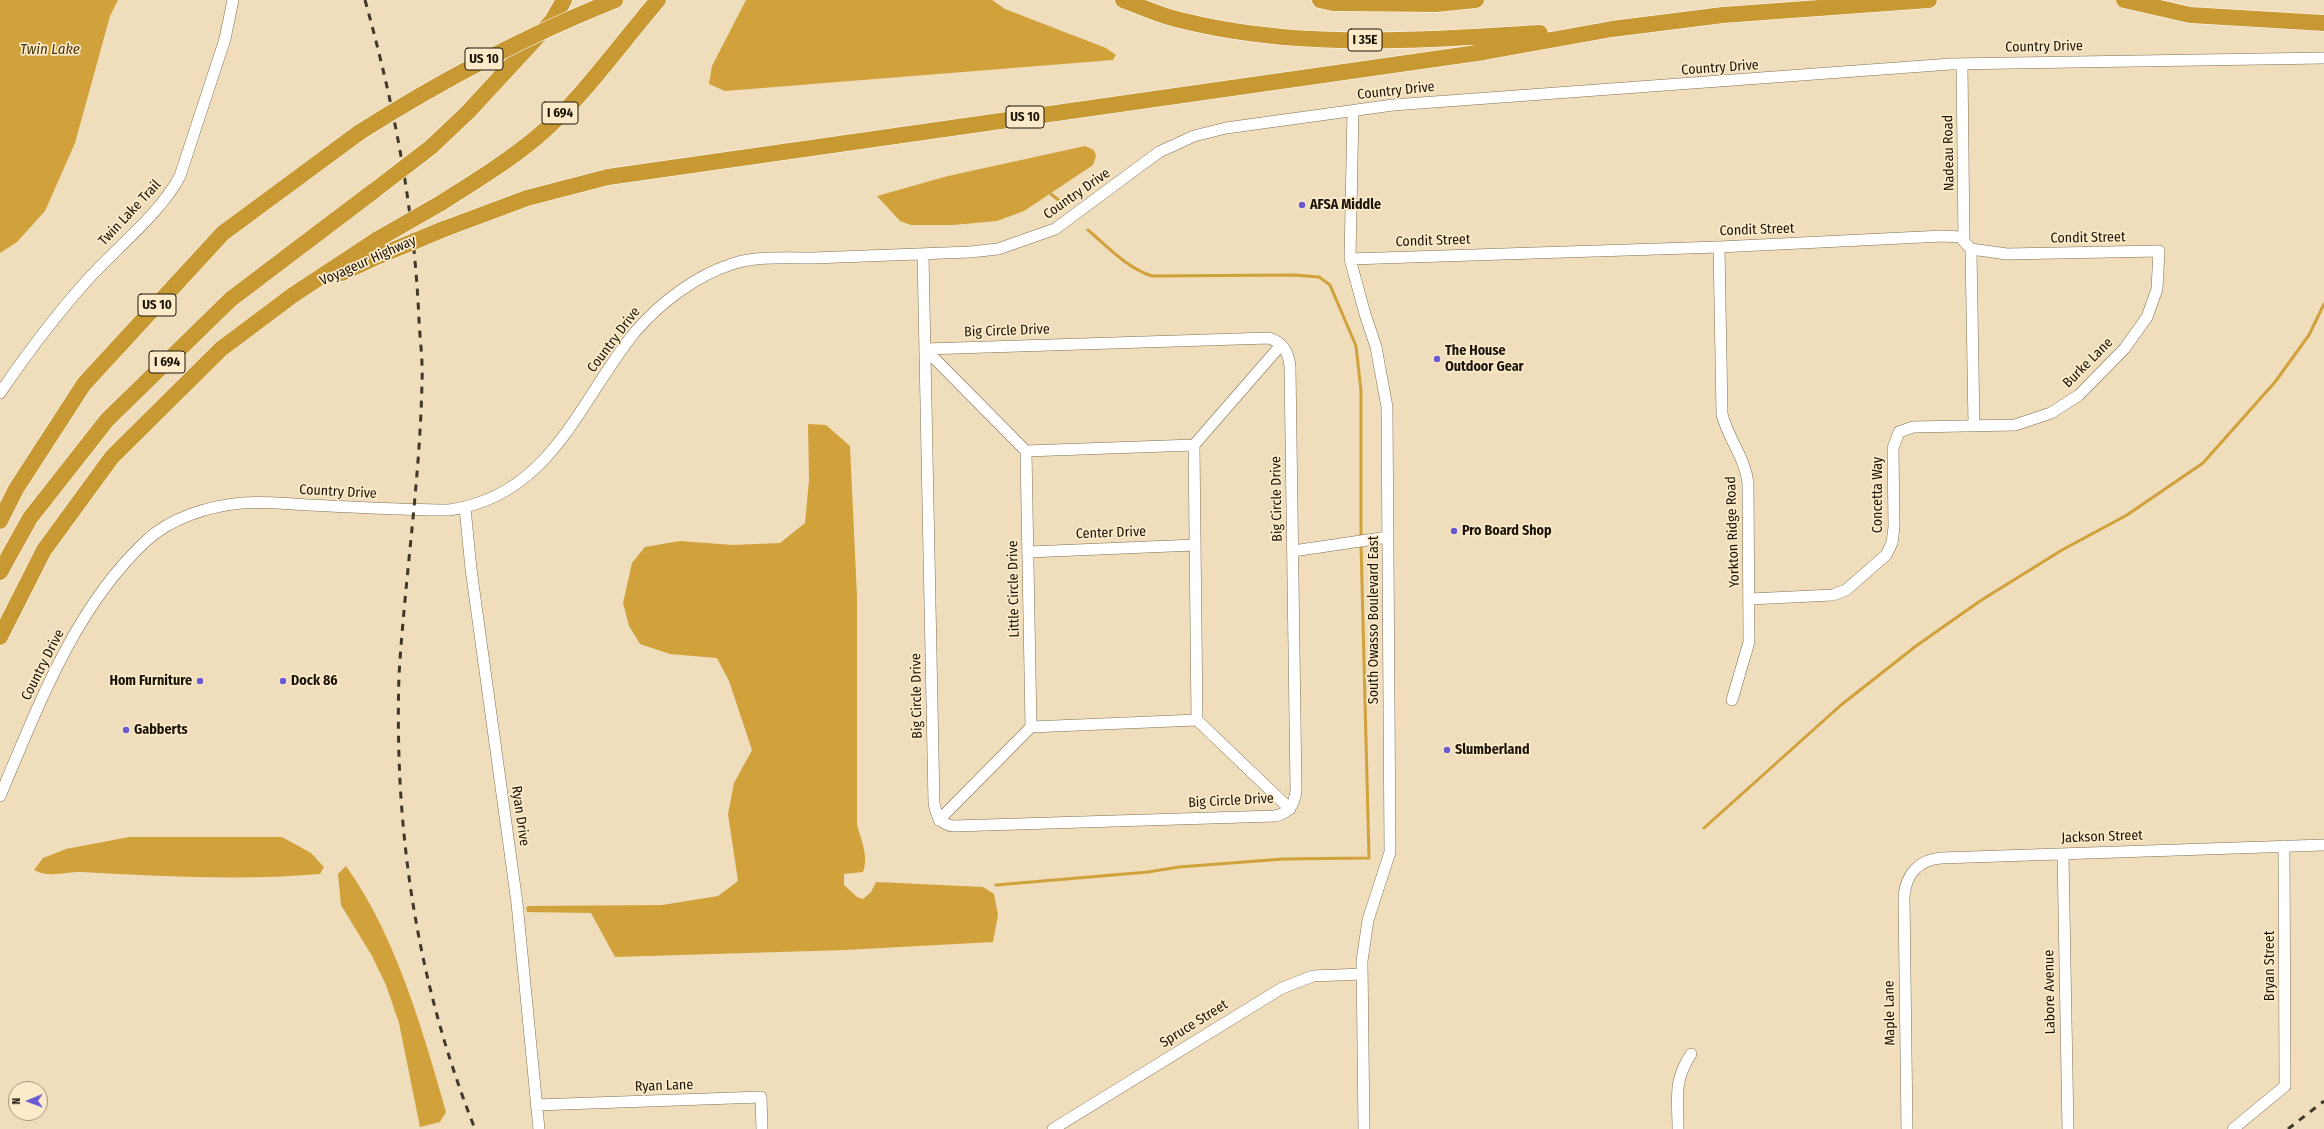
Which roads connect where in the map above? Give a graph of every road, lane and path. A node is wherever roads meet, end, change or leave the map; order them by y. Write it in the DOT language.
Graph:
graph roads {
  1 [pos="232,0"];
  2 [pos="564,0"];
  3 [pos="615,0"];
  4 [pos="658,0"];
  5 [pos="1123,0"];
  6 [pos="1320,0"];
  7 [pos="1476,0"];
  8 [pos="1929,0"];
  9 [pos="2124,0"];
  10 [pos="2324,23"];
  11 [pos="1612,29"];
  12 [pos="2324,58"];
  13 [pos="1962,64"];
  14 [pos="1353,111"];
  15 [pos="1967,245"];
  16 [pos="380,247"];
  17 [pos="1719,247"];
  18 [pos="2159,252"];
  19 [pos="923,254"];
  20 [pos="1350,259"];
  21 [pos="1281,345"];
  22 [pos="925,349"];
  23 [pos="0,393"];
  24 [pos="1974,426"];
  25 [pos="1194,445"];
  26 [pos="1026,451"];
  27 [pos="465,508"];
  28 [pos="0,521"];
  29 [pos="1388,536"];
  30 [pos="1195,544"];
  31 [pos="1293,551"];
  32 [pos="1029,552"];
  33 [pos="0,572"];
  34 [pos="1750,599"];
  35 [pos="0,637"];
  36 [pos="1732,700"];
  37 [pos="1196,720"];
  38 [pos="1031,727"];
  39 [pos="0,796"];
  40 [pos="1290,809"];
  41 [pos="940,820"];
  42 [pos="2324,845"];
  43 [pos="2284,846"];
  44 [pos="2063,854"];
  45 [pos="1904,896"];
  46 [pos="1362,974"];
  47 [pos="1691,1054"];
  48 [pos="536,1105"];
  49 [pos="539,1129"];
  50 [pos="762,1129"];
  51 [pos="1052,1129"];
  52 [pos="1364,1129"];
  53 [pos="1678,1129"];
  54 [pos="1907,1129"];
  55 [pos="2068,1129"];
  56 [pos="2233,1129"];
  1 -- 23 [label="street, Twin Lake Trail"];
  2 -- 33 [label="highway, I 694, bridge"];
  3 -- 28 [label="highway, US 10, bridge"];
  4 -- 16 [label="highway, I 694, bridge"];
  5 -- 11 [label="highway, I 35E"];
  6 -- 7 [label="highway"];
  8 -- 11 [label="highway, I 35E"];
  9 -- 10 [label="highway"];
  11 -- 16 [label="highway, Voyageur Highway / US 10, bridge"];
  12 -- 13 [label="street, Country Drive"];
  13 -- 14 [label="street, Country Drive"];
  13 -- 15 [label="street, Nadeau Road"];
  14 -- 19 [label="street, Country Drive"];
  14 -- 20 [label="street, South Owasso Boulevard East"];
  15 -- 17 [label="street, Condit Street"];
  15 -- 18 [label="street, Condit Street"];
  15 -- 24 [label="street, Nadeau Road"];
  16 -- 35 [label="highway, I 694"];
  17 -- 20 [label="street, Condit Street"];
  17 -- 34 [label="street, Yorkton Ridge Road"];
  18 -- 24 [label="street, Burke Lane"];
  19 -- 22 [label="street, Big Circle Drive"];
  19 -- 27 [label="street, Country Drive"];
  20 -- 29 [label="street, South Owasso Boulevard East"];
  21 -- 22 [label="street, Big Circle Drive"];
  21 -- 25 [label="street"];
  21 -- 31 [label="street, Big Circle Drive"];
  22 -- 26 [label="street"];
  22 -- 41 [label="street, Big Circle Drive"];
  24 -- 34 [label="street, Concetta Way"];
  25 -- 26 [label="street"];
  25 -- 30 [label="street"];
  26 -- 32 [label="street, Little Circle Drive"];
  27 -- 39 [label="street, Country Drive"];
  27 -- 48 [label="street, Ryan Drive"];
  29 -- 31 [label="street"];
  29 -- 46 [label="street, South Owasso Boulevard East"];
  30 -- 32 [label="street, Center Drive"];
  30 -- 37 [label="street"];
  31 -- 40 [label="street, Big Circle Drive"];
  32 -- 38 [label="street, Little Circle Drive"];
  34 -- 36 [label="street, Yorkton Ridge Road"];
  37 -- 38 [label="street"];
  37 -- 40 [label="street"];
  38 -- 41 [label="street"];
  40 -- 41 [label="street, Big Circle Drive"];
  42 -- 43 [label="street, Jackson Street"];
  43 -- 44 [label="street, Jackson Street"];
  43 -- 56 [label="street, Bryan Street"];
  44 -- 45 [label="street, Jackson Street"];
  44 -- 55 [label="street, Labore Avenue"];
  45 -- 54 [label="street, Maple Lane"];
  46 -- 51 [label="street, Spruce Street"];
  46 -- 52 [label="street, South Owasso Boulevard East"];
  47 -- 53 [label="street"];
  48 -- 49 [label="street, Ryan Drive"];
  48 -- 50 [label="street, Ryan Lane"];
}
